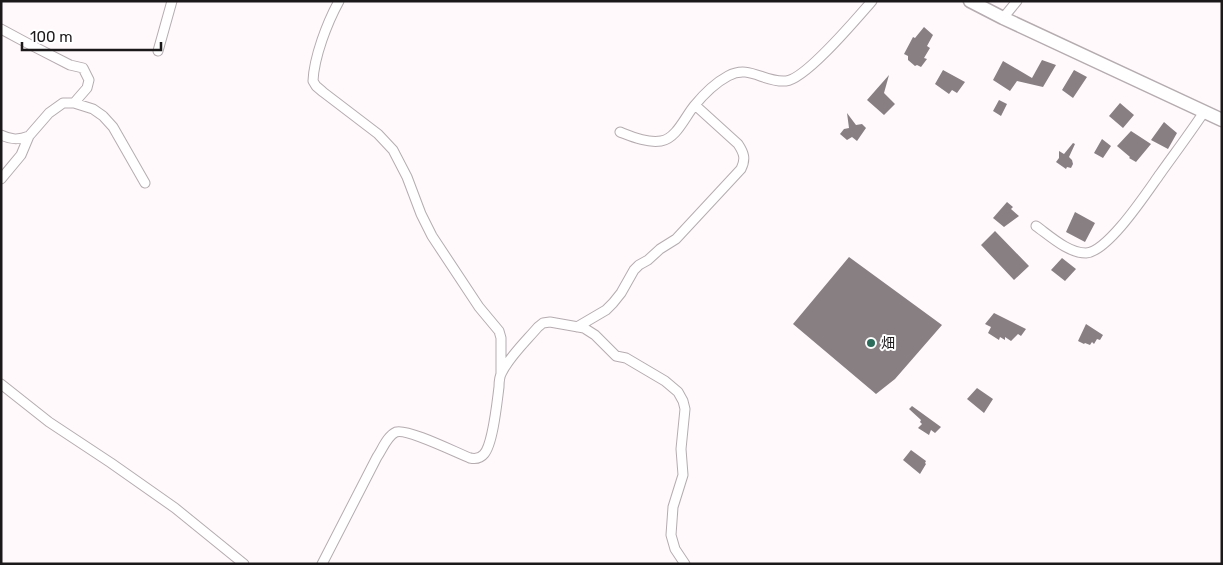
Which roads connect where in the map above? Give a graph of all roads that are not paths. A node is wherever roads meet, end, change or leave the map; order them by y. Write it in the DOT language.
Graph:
graph roads {
  1 [pos="172,1"];
  2 [pos="339,1"];
  3 [pos="872,1"];
  4 [pos="970,1"];
  5 [pos="1017,1"];
  6 [pos="1002,18"];
  7 [pos="1,29"];
  8 [pos="158,52"];
  9 [pos="74,103"];
  10 [pos="695,105"];
  11 [pos="1204,112"];
  12 [pos="1222,120"];
  13 [pos="620,132"];
  14 [pos="1,135"];
  15 [pos="29,136"];
  16 [pos="1,179"];
  17 [pos="144,183"];
  18 [pos="1036,226"];
  19 [pos="577,327"];
  20 [pos="501,373"];
  21 [pos="1,384"];
  22 [pos="244,564"];
  23 [pos="322,564"];
  24 [pos="685,564"];
  1 -- 8 [label="street"];
  2 -- 20 [label="street"];
  3 -- 10 [label="street"];
  4 -- 6 [label="street"];
  5 -- 6 [label="street"];
  6 -- 11 [label="street"];
  7 -- 9 [label="street"];
  9 -- 15 [label="street"];
  9 -- 17 [label="street"];
  10 -- 13 [label="street"];
  10 -- 19 [label="street"];
  11 -- 12 [label="street"];
  11 -- 18 [label="street"];
  14 -- 15 [label="street"];
  15 -- 16 [label="street"];
  19 -- 20 [label="street"];
  19 -- 24 [label="street"];
  20 -- 23 [label="street"];
  21 -- 22 [label="street"];
}
